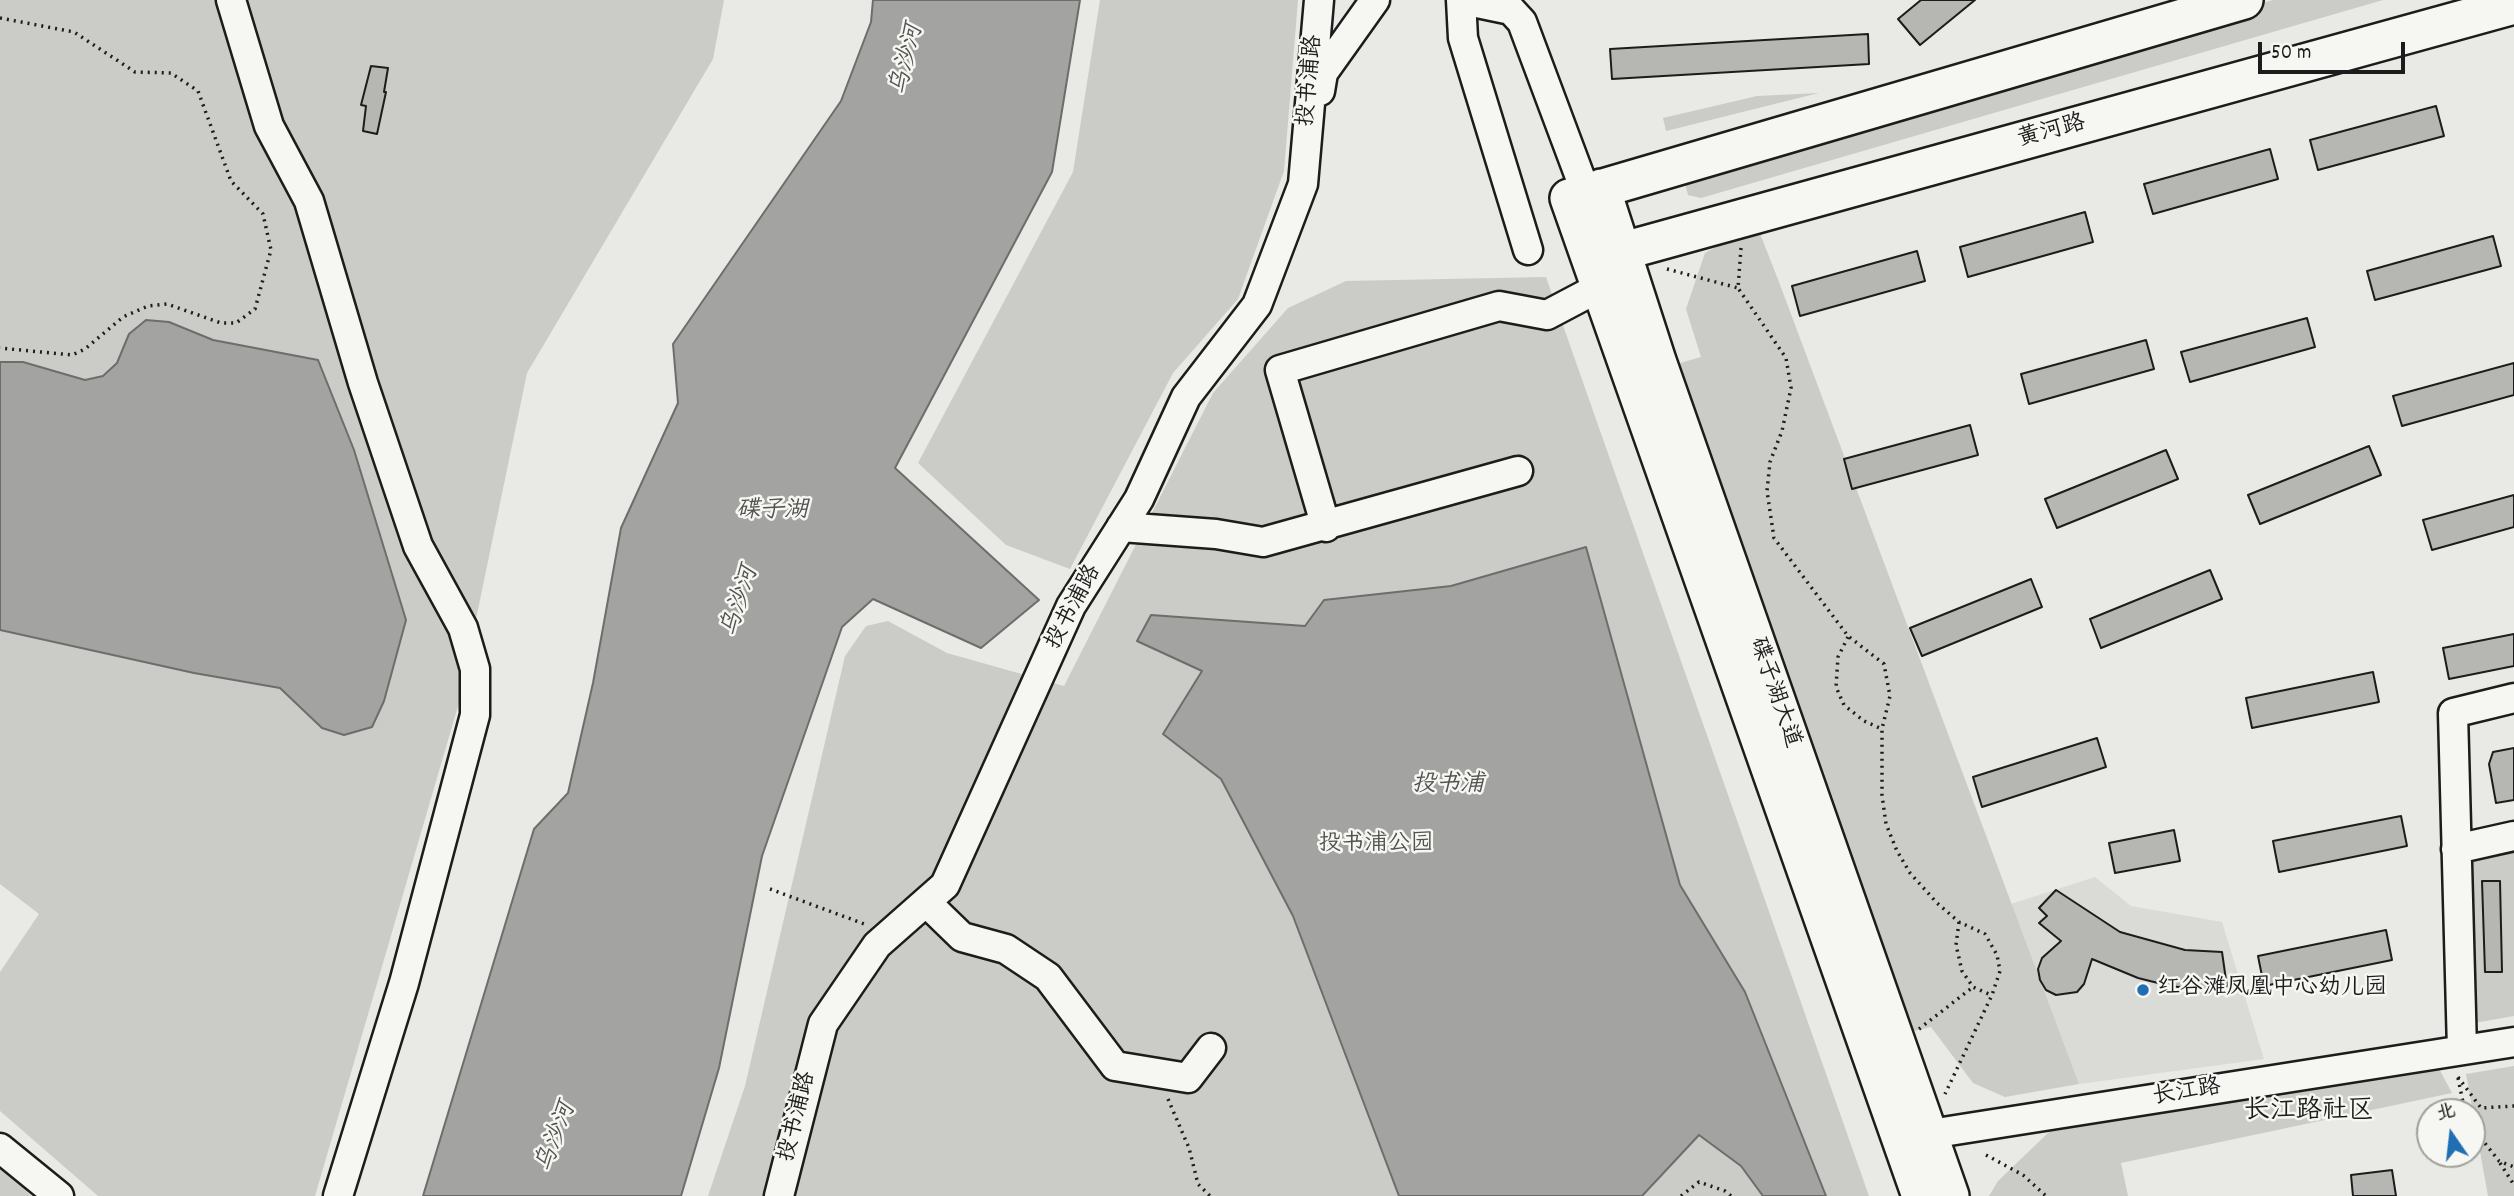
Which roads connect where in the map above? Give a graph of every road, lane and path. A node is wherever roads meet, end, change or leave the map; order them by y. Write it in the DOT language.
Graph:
graph roads {
  1 [pos="231,0"];
  2 [pos="1319,0"];
  3 [pos="1375,0"];
  4 [pos="1462,0"];
  5 [pos="2244,0"];
  6 [pos="2514,5"];
  7 [pos="0,18"];
  8 [pos="1303,184"];
  9 [pos="1585,193"];
  10 [pos="1744,218"];
  11 [pos="1528,250"];
  12 [pos="1604,266"];
  13 [pos="1667,269"];
  14 [pos="1738,288"];
  15 [pos="0,348"];
  16 [pos="1518,471"];
  17 [pos="1121,527"];
  18 [pos="1326,527"];
  19 [pos="1848,636"];
  20 [pos="2514,698"];
  21 [pos="1882,729"];
  22 [pos="2514,836"];
  23 [pos="2456,849"];
  24 [pos="770,889"];
  25 [pos="926,902"];
  26 [pos="1958,922"];
  27 [pos="890,934"];
  28 [pos="1973,987"];
  29 [pos="1992,995"];
  30 [pos="2514,1042"];
  31 [pos="1896,1047"];
  32 [pos="1211,1048"];
  33 [pos="2454,1060"];
  34 [pos="1162,1073"];
  35 [pos="2462,1098"];
  36 [pos="2514,1106"];
  37 [pos="1914,1137"];
  38 [pos="2486,1145"];
  39 [pos="0,1147"];
  40 [pos="1986,1155"];
  41 [pos="2499,1161"];
  42 [pos="2514,1167"];
  43 [pos="2514,1185"];
  44 [pos="59,1196"];
  45 [pos="338,1196"];
  46 [pos="779,1196"];
  47 [pos="1210,1196"];
  48 [pos="1681,1196"];
  49 [pos="1731,1196"];
  50 [pos="1921,1196"];
  51 [pos="1950,1196"];
  52 [pos="2046,1196"];
  1 -- 45 [label="street"];
  2 -- 8 [label="street, 投书浦路"];
  3 -- 8 [label="street"];
  4 -- 9 [label="street"];
  4 -- 11 [label="street"];
  5 -- 9 [label="main road"];
  6 -- 10 [label="main road, 黄河路"];
  7 -- 15 [label="path"];
  8 -- 17 [label="street, 投书浦路"];
  9 -- 12 [label="main road, 碟子湖大道"];
  10 -- 12 [label="main road, 黄河路"];
  10 -- 14 [label="path"];
  12 -- 18 [label="street"];
  12 -- 31 [label="main road, 碟子湖大道"];
  12 -- 37 [label="main road, 碟子湖大道"];
  13 -- 14 [label="path"];
  14 -- 19 [label="path"];
  16 -- 18 [label="street"];
  17 -- 18 [label="street"];
  17 -- 25 [label="street, 投书浦路"];
  19 -- 21 [label="path"];
  19 -- 21 [label="path"];
  20 -- 23 [label="street"];
  21 -- 26 [label="path"];
  22 -- 23 [label="street"];
  23 -- 33 [label="street"];
  24 -- 27 [label="path"];
  25 -- 27 [label="street, 投书浦路"];
  25 -- 34 [label="street"];
  26 -- 28 [label="path"];
  26 -- 29 [label="path"];
  27 -- 46 [label="street, 投书浦路"];
  28 -- 29 [label="path"];
  28 -- 31 [label="path"];
  29 -- 37 [label="path"];
  30 -- 33 [label="street, 长江路"];
  31 -- 37 [label="main road, 碟子湖大道"];
  32 -- 34 [label="street"];
  33 -- 35 [label="path"];
  33 -- 36 [label="path"];
  33 -- 37 [label="street, 长江路"];
  34 -- 47 [label="path"];
  37 -- 50 [label="main road, 碟子湖大道"];
  37 -- 51 [label="main road, 碟子湖大道"];
  38 -- 41 [label="path"];
  39 -- 44 [label="street"];
  40 -- 52 [label="path"];
  41 -- 42 [label="path"];
  41 -- 43 [label="path"];
  48 -- 49 [label="path"];
}
